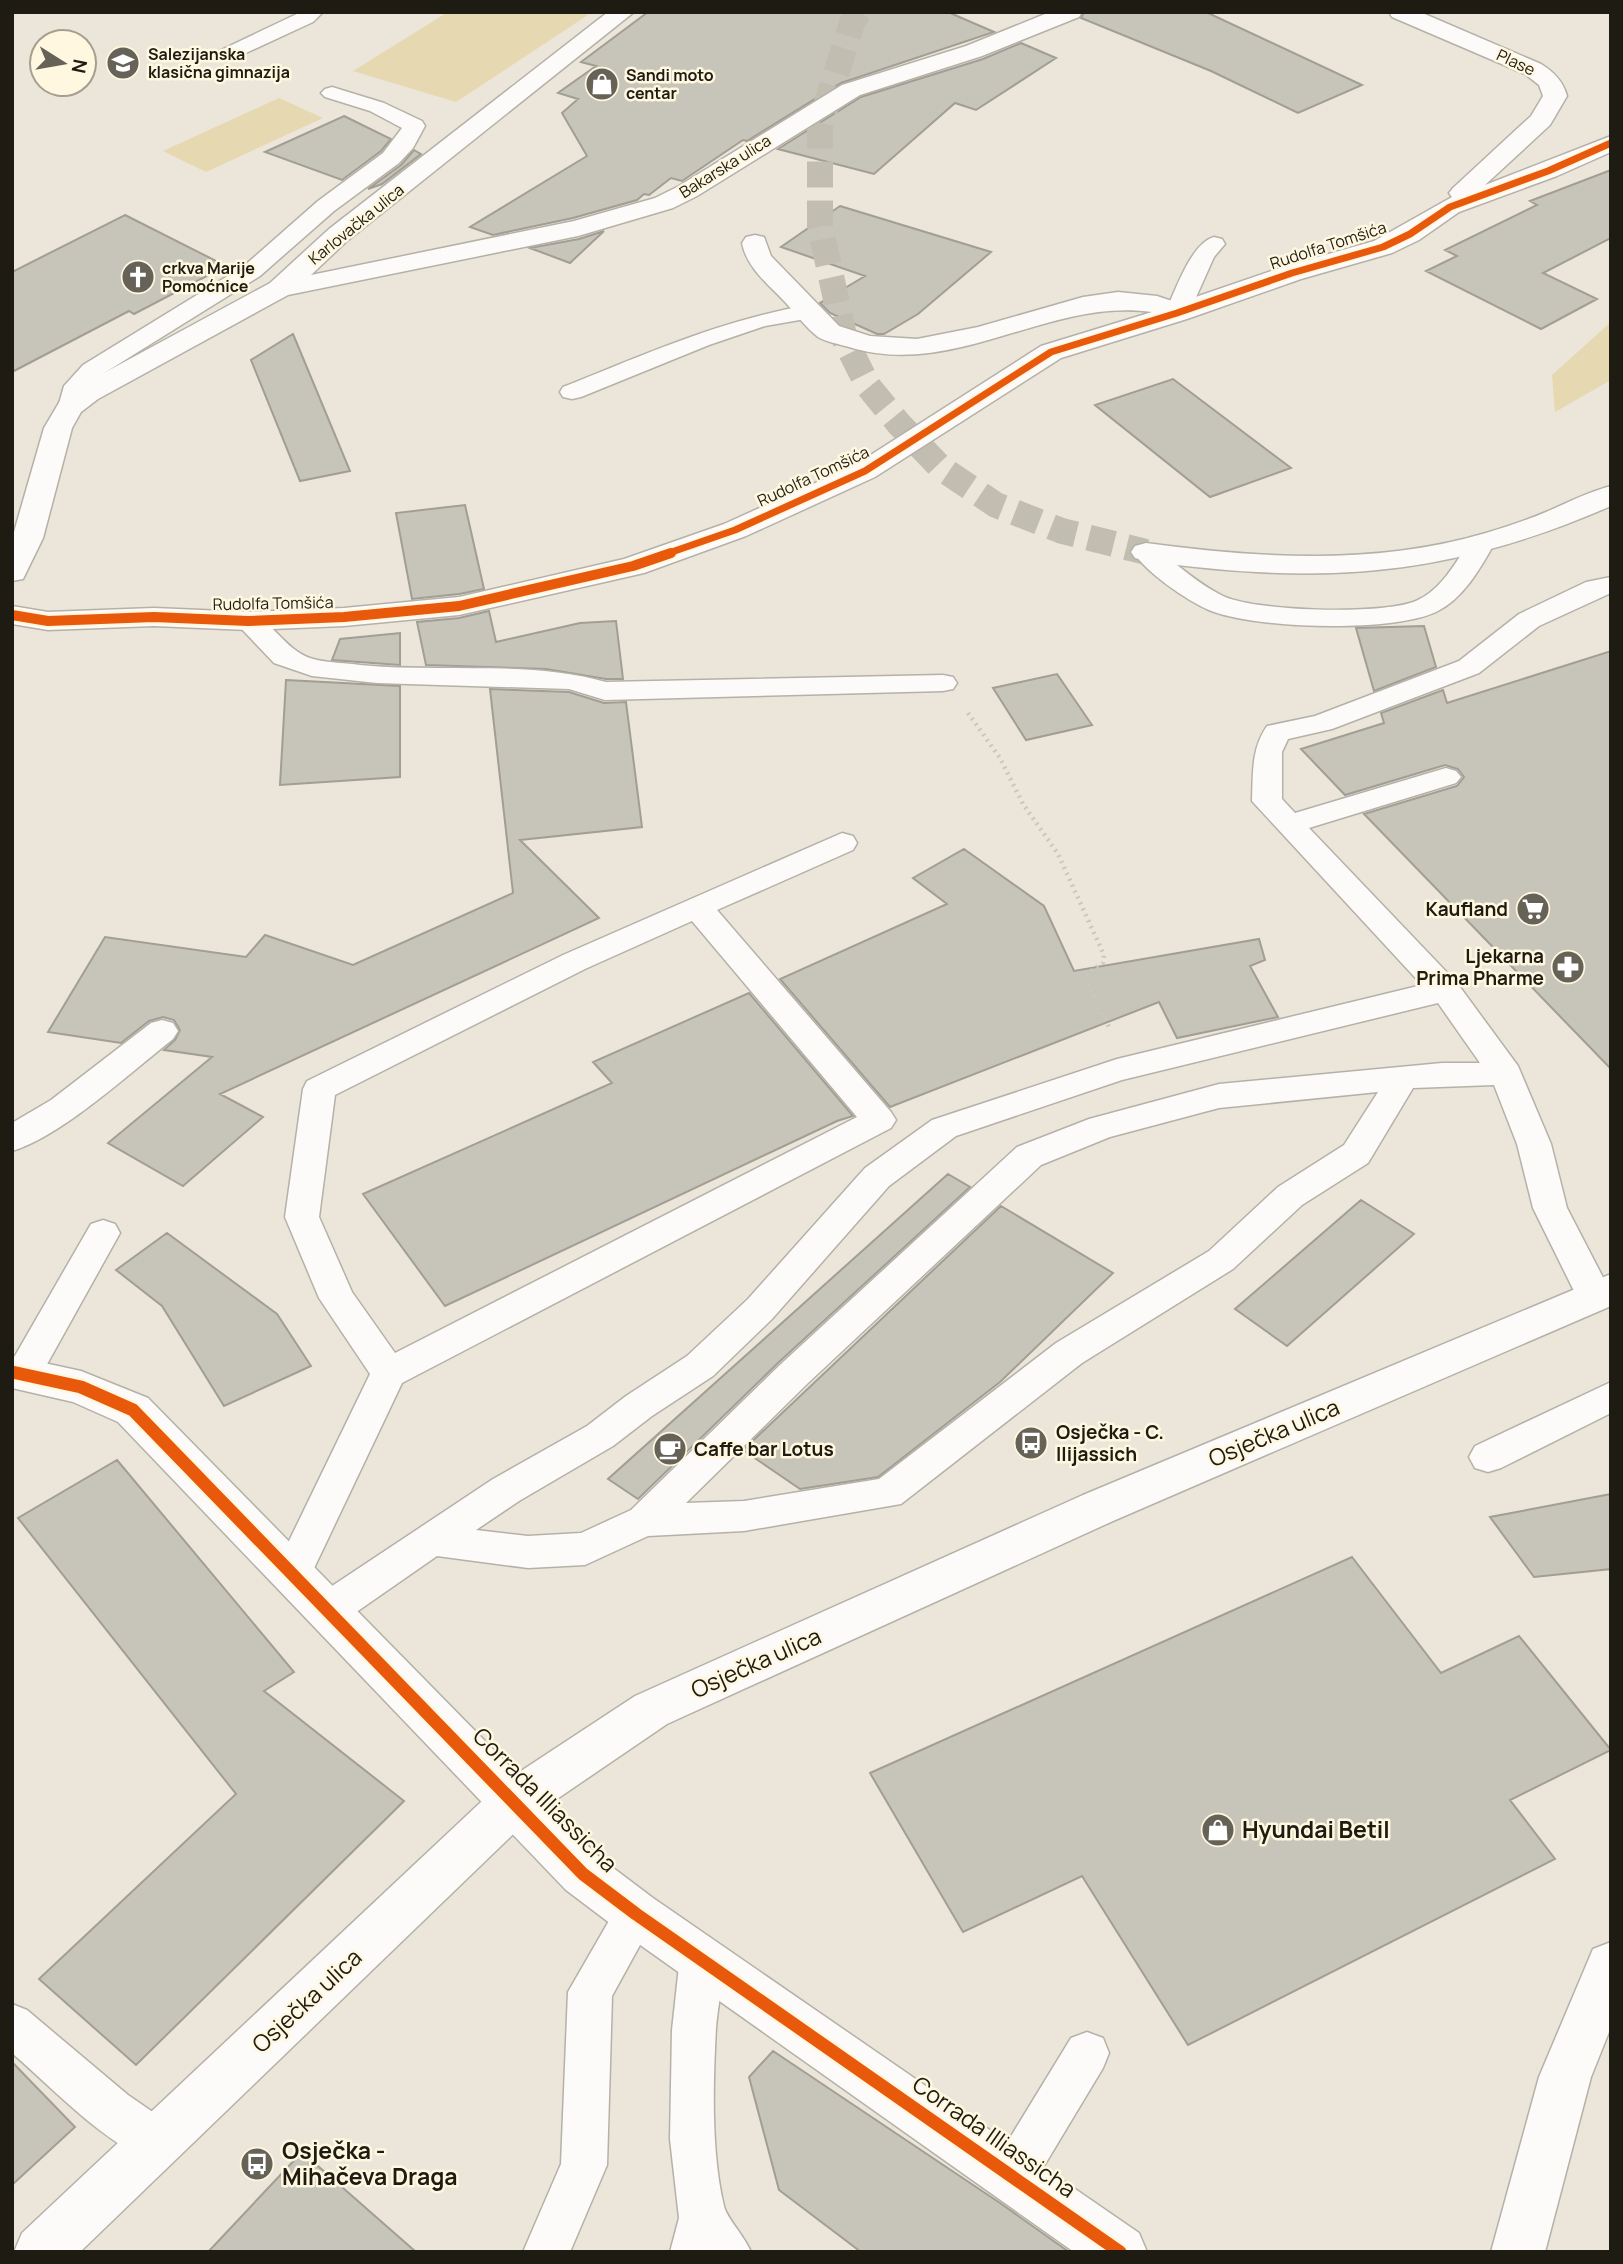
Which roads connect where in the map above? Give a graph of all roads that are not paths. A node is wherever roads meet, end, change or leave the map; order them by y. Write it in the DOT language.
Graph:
graph roads {
  1 [pos="313,12"];
  2 [pos="623,12"];
  3 [pos="1071,12"];
  4 [pos="1401,12"];
  5 [pos="226,55"];
  6 [pos="332,93"];
  7 [pos="1611,143"];
  8 [pos="1450,207"];
  9 [pos="755,243"];
  10 [pos="1213,244"];
  11 [pos="280,289"];
  12 [pos="809,312"];
  13 [pos="1177,313"];
  14 [pos="572,392"];
  15 [pos="70,407"];
  16 [pos="1611,495"];
  17 [pos="1482,544"];
  18 [pos="1146,552"];
  19 [pos="12,572"];
  20 [pos="1611,585"];
  21 [pos="12,615"];
  22 [pos="248,621"];
  23 [pos="943,683"];
  24 [pos="1446,777"];
  25 [pos="1290,824"];
  26 [pos="842,843"];
  27 [pos="698,907"];
  28 [pos="1446,991"];
  29 [pos="162,1031"];
  30 [pos="1506,1074"];
  31 [pos="1404,1078"];
  32 [pos="12,1139"];
  33 [pos="103,1233"];
  34 [pos="1602,1292"];
  35 [pos="18,1373"];
  36 [pos="389,1373"];
  37 [pos="1611,1396"];
  38 [pos="1488,1457"];
  39 [pos="644,1521"];
  40 [pos="431,1540"];
  41 [pos="293,1572"];
  42 [pos="328,1609"];
  43 [pos="515,1801"];
  44 [pos="636,1914"];
  45 [pos="701,1957"];
  46 [pos="1611,1965"];
  47 [pos="12,2025"];
  48 [pos="1087,2053"];
  49 [pos="158,2142"];
  50 [pos="1013,2175"];
  51 [pos="708,2240"];
  52 [pos="41,2252"];
  53 [pos="546,2252"];
  54 [pos="1121,2252"];
  55 [pos="1518,2252"];
  1 -- 5 [label="lane"];
  2 -- 11 [label="street, Karlovačka ulica"];
  3 -- 11 [label="street, Bakarska ulica"];
  4 -- 8 [label="street, Plase"];
  6 -- 15 [label="lane, Karlovačka ulica"];
  7 -- 8 [label="street, Rudolfa Tomšića"];
  8 -- 13 [label="street, Rudolfa Tomšića"];
  9 -- 12 [label="street"];
  10 -- 13 [label="lane"];
  11 -- 15 [label="street, Karlovačka ulica"];
  12 -- 13 [label="street"];
  12 -- 14 [label="lane"];
  13 -- 22 [label="street, Rudolfa Tomšića"];
  15 -- 19 [label="street, Karlovačka ulica"];
  16 -- 17 [label="street"];
  17 -- 18 [label="street"];
  17 -- 18 [label="lane"];
  20 -- 25 [label="lane"];
  21 -- 22 [label="street, Rudolfa Tomšića"];
  22 -- 23 [label="lane"];
  24 -- 25 [label="lane"];
  25 -- 28 [label="lane"];
  26 -- 27 [label="lane"];
  27 -- 36 [label="lane"];
  27 -- 36 [label="lane"];
  28 -- 30 [label="lane"];
  28 -- 40 [label="lane"];
  29 -- 32 [label="lane"];
  30 -- 31 [label="lane"];
  30 -- 34 [label="lane"];
  31 -- 39 [label="lane"];
  31 -- 39 [label="lane"];
  33 -- 35 [label="lane"];
  34 -- 43 [label="street, Osječka ulica"];
  35 -- 41 [label="street, Corrada Illiassicha"];
  36 -- 41 [label="lane"];
  37 -- 38 [label="lane"];
  39 -- 40 [label="lane"];
  40 -- 42 [label="lane"];
  41 -- 42 [label="street, Corrada Illiassicha"];
  42 -- 43 [label="street, Corrada Illiassicha"];
  43 -- 44 [label="street, Corrada Illiassicha"];
  43 -- 49 [label="street, Osječka ulica"];
  44 -- 45 [label="street, Corrada Illiassicha"];
  44 -- 53 [label="lane"];
  45 -- 50 [label="street, Corrada Illiassicha"];
  45 -- 51 [label="lane"];
  46 -- 55 [label="street"];
  47 -- 49 [label="lane"];
  48 -- 50 [label="lane"];
  49 -- 52 [label="street, Osječka ulica"];
  50 -- 54 [label="street, Corrada Illiassicha"];
}
